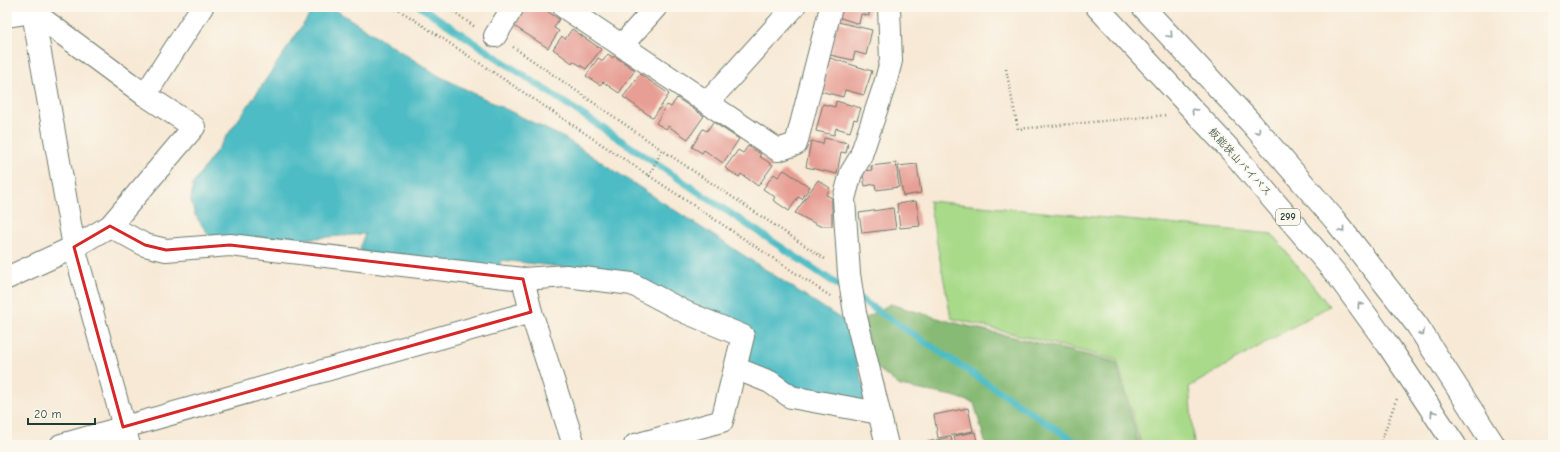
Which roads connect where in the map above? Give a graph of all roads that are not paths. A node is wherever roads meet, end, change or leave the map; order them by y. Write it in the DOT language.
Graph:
graph roads {
  1 [pos="202,7"];
  2 [pos="513,7"];
  3 [pos="564,7"];
  4 [pos="656,7"];
  5 [pos="794,7"];
  6 [pos="830,7"];
  7 [pos="889,7"];
  8 [pos="1097,7"];
  9 [pos="1143,7"];
  10 [pos="33,9"];
  11 [pos="7,16"];
  12 [pos="495,36"];
  13 [pos="622,45"];
  14 [pos="145,94"];
  15 [pos="708,102"];
  16 [pos="110,226"];
  17 [pos="74,247"];
  18 [pos="7,278"];
  19 [pos="523,279"];
  20 [pos="531,312"];
  21 [pos="735,368"];
  22 [pos="879,413"];
  23 [pos="126,436"];
  24 [pos="61,445"];
  25 [pos="574,445"];
  26 [pos="635,445"];
  27 [pos="887,445"];
  28 [pos="1455,445"];
  29 [pos="1494,445"];
  1 -- 14 [label="main road"];
  2 -- 12 [label="main road"];
  3 -- 13 [label="main road"];
  4 -- 13 [label="main road"];
  5 -- 15 [label="main road"];
  6 -- 15 [label="main road"];
  7 -- 22 [label="main road"];
  28 -- 8 [label="main road, 飯能狭山バイパス / 299, one-way"];
  9 -- 29 [label="main road, one-way"];
  10 -- 11 [label="main road"];
  10 -- 14 [label="main road"];
  10 -- 17 [label="main road"];
  13 -- 15 [label="main road"];
  14 -- 16 [label="main road"];
  16 -- 17 [label="main road"];
  16 -- 19 [label="main road"];
  17 -- 18 [label="main road"];
  17 -- 23 [label="main road"];
  19 -- 20 [label="main road"];
  19 -- 21 [label="main road"];
  20 -- 23 [label="main road"];
  20 -- 25 [label="main road"];
  21 -- 22 [label="main road"];
  21 -- 26 [label="main road"];
  22 -- 27 [label="main road"];
  23 -- 24 [label="main road"];
}
